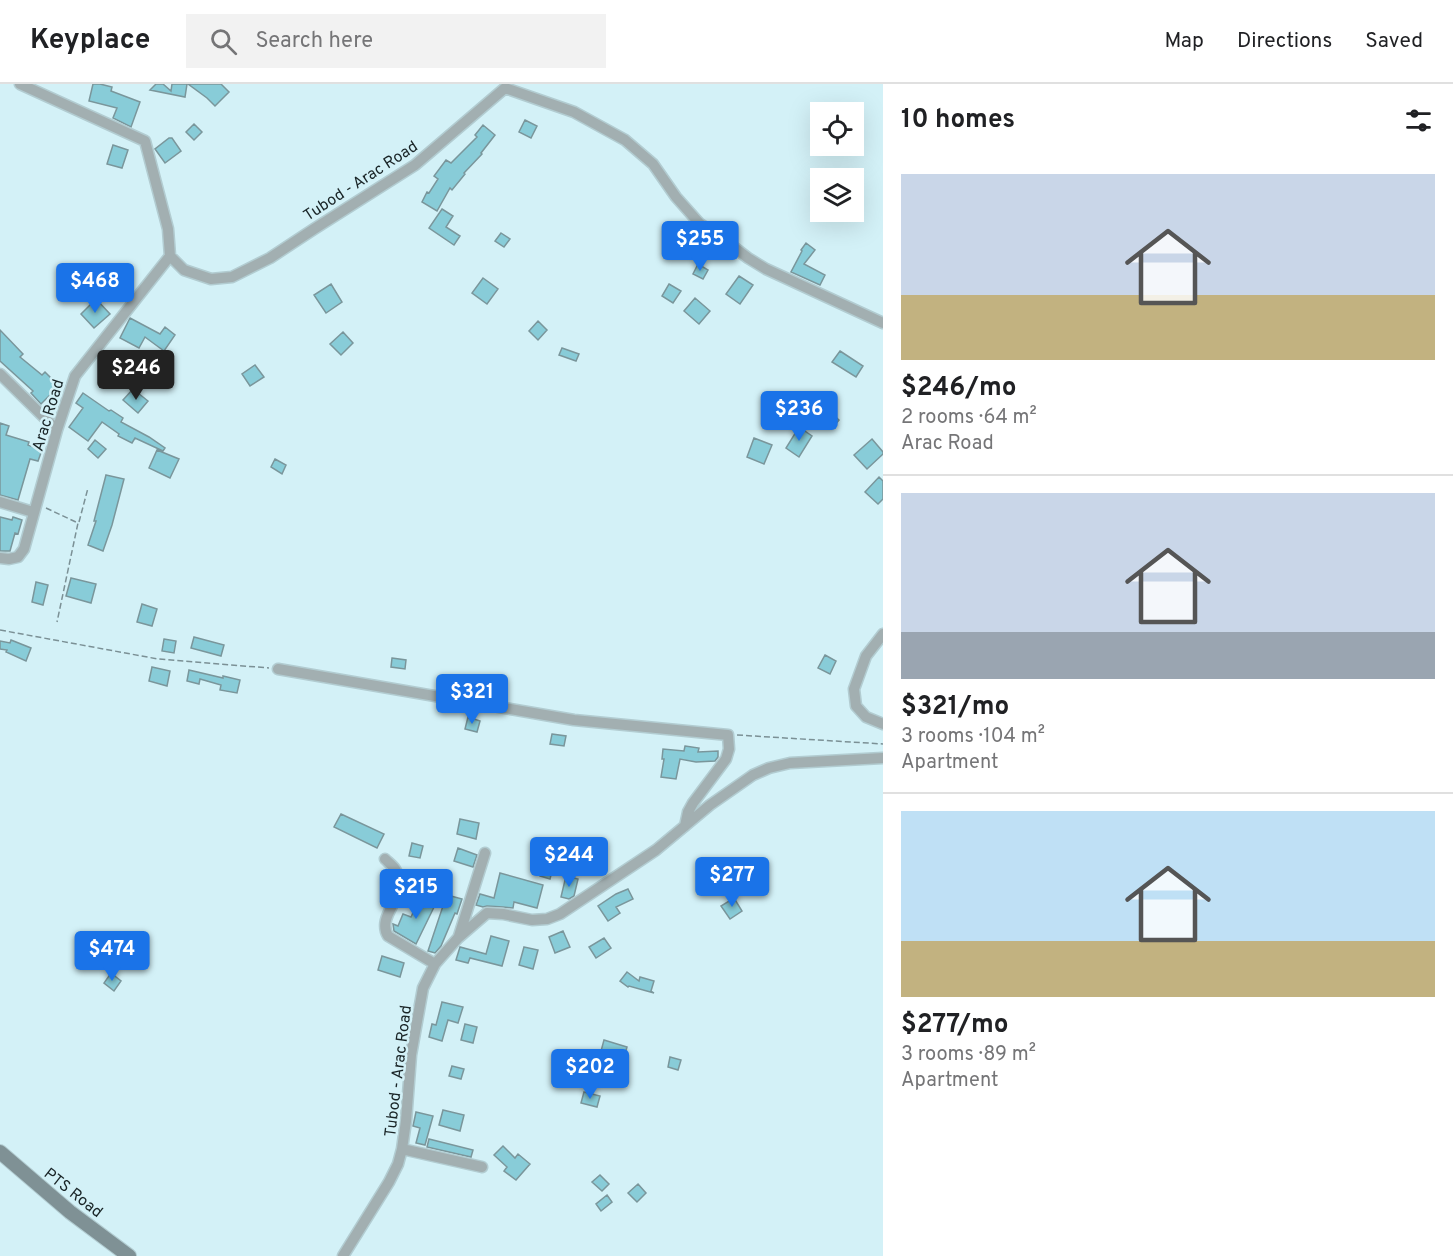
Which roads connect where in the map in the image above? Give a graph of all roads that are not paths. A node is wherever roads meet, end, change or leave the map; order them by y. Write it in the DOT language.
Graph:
graph roads {
  1 [pos="20,84"];
  2 [pos="504,86"];
  3 [pos="170,256"];
  4 [pos="883,323"];
  5 [pos="0,374"];
  6 [pos="57,430"];
  7 [pos="0,502"];
  8 [pos="34,508"];
  9 [pos="0,558"];
  10 [pos="883,634"];
  11 [pos="278,669"];
  12 [pos="883,724"];
  13 [pos="883,758"];
  14 [pos="685,826"];
  15 [pos="485,853"];
  16 [pos="385,859"];
  17 [pos="458,938"];
  18 [pos="435,964"];
  19 [pos="402,1149"];
  20 [pos="0,1152"];
  21 [pos="482,1167"];
  22 [pos="129,1256"];
  23 [pos="343,1256"];
  1 -- 3 [label="street"];
  2 -- 3 [label="street, Tubod - Arac Road"];
  2 -- 4 [label="street, Tubod - Arac Road"];
  3 -- 6 [label="street, Arac Road"];
  5 -- 6 [label="street"];
  6 -- 8 [label="street, Arac Road"];
  7 -- 8 [label="street"];
  8 -- 9 [label="street, Arac Road"];
  10 -- 12 [label="street"];
  11 -- 14 [label="street"];
  13 -- 14 [label="street, Tubod - Arac Road"];
  14 -- 17 [label="street, Tubod - Arac Road"];
  15 -- 17 [label="street"];
  16 -- 18 [label="street"];
  17 -- 18 [label="street, Tubod - Arac Road"];
  18 -- 19 [label="street, Tubod - Arac Road"];
  19 -- 21 [label="street"];
  19 -- 23 [label="street, Tubod - Arac Road"];
  20 -- 22 [label="main road, PTS Road"];
}
